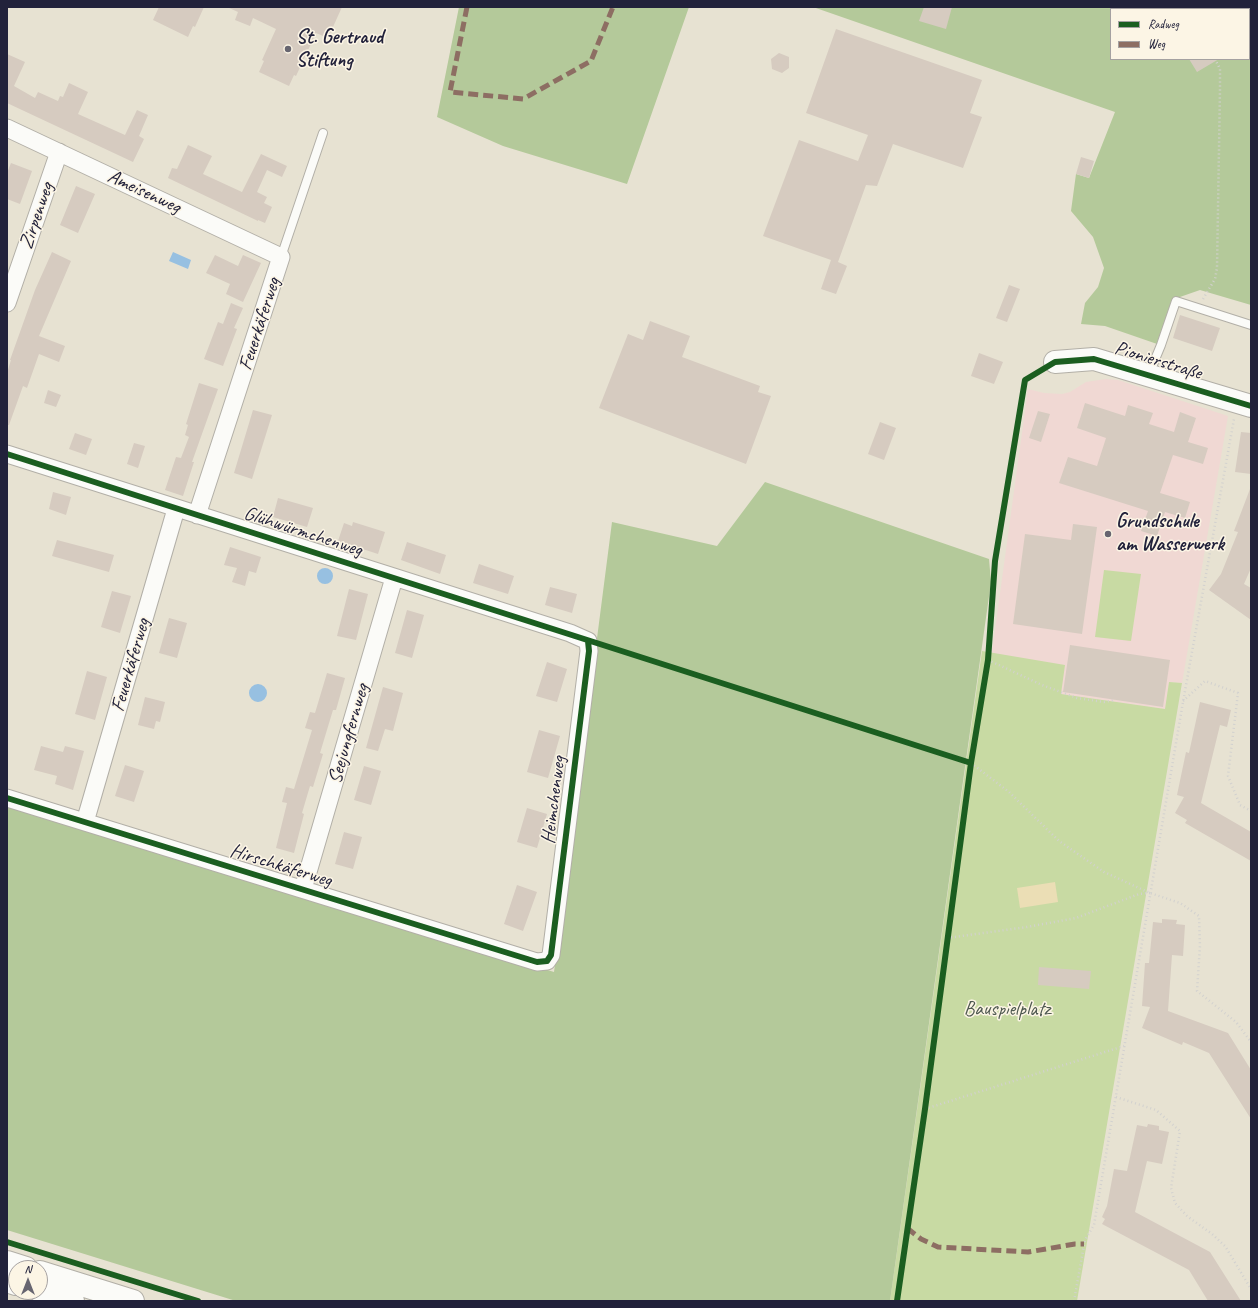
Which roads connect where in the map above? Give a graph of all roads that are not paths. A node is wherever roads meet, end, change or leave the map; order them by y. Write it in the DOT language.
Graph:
graph roads {
  1 [pos="7,128"];
  2 [pos="323,133"];
  3 [pos="59,152"];
  4 [pos="281,258"];
  5 [pos="7,303"];
  6 [pos="1251,325"];
  7 [pos="1054,362"];
  8 [pos="1149,374"];
  9 [pos="1244,404"];
  10 [pos="7,454"];
  11 [pos="176,509"];
  12 [pos="197,515"];
  13 [pos="394,578"];
  14 [pos="588,641"];
  15 [pos="7,798"];
  16 [pos="85,822"];
  17 [pos="304,889"];
  18 [pos="547,961"];
  19 [pos="48,1274"];
  20 [pos="48,1293"];
  21 [pos="73,1301"];
  22 [pos="133,1301"];
  1 -- 3 [label="street, Ameisenweg"];
  2 -- 4 [label="lane, Feuerkäferweg"];
  3 -- 4 [label="street, Ameisenweg"];
  3 -- 5 [label="street, Zirpenweg"];
  4 -- 12 [label="street, Feuerkäferweg"];
  6 -- 8 [label="lane"];
  7 -- 8 [label="street, Pionierstraße"];
  8 -- 9 [label="street, Pionierstraße"];
  10 -- 11 [label="street, Glühwürmchenweg"];
  11 -- 12 [label="street, Glühwürmchenweg"];
  11 -- 16 [label="street, Feuerkäferweg"];
  12 -- 13 [label="street, Glühwürmchenweg"];
  13 -- 14 [label="street, Glühwürmchenweg"];
  13 -- 17 [label="street, Seejungfernweg"];
  14 -- 18 [label="street, Heimchenweg"];
  15 -- 16 [label="street, Hirschkäferweg"];
  16 -- 17 [label="street, Hirschkäferweg"];
  17 -- 18 [label="street, Hirschkäferweg"];
  19 -- 22 [label="street"];
  20 -- 21 [label="street"];
}
